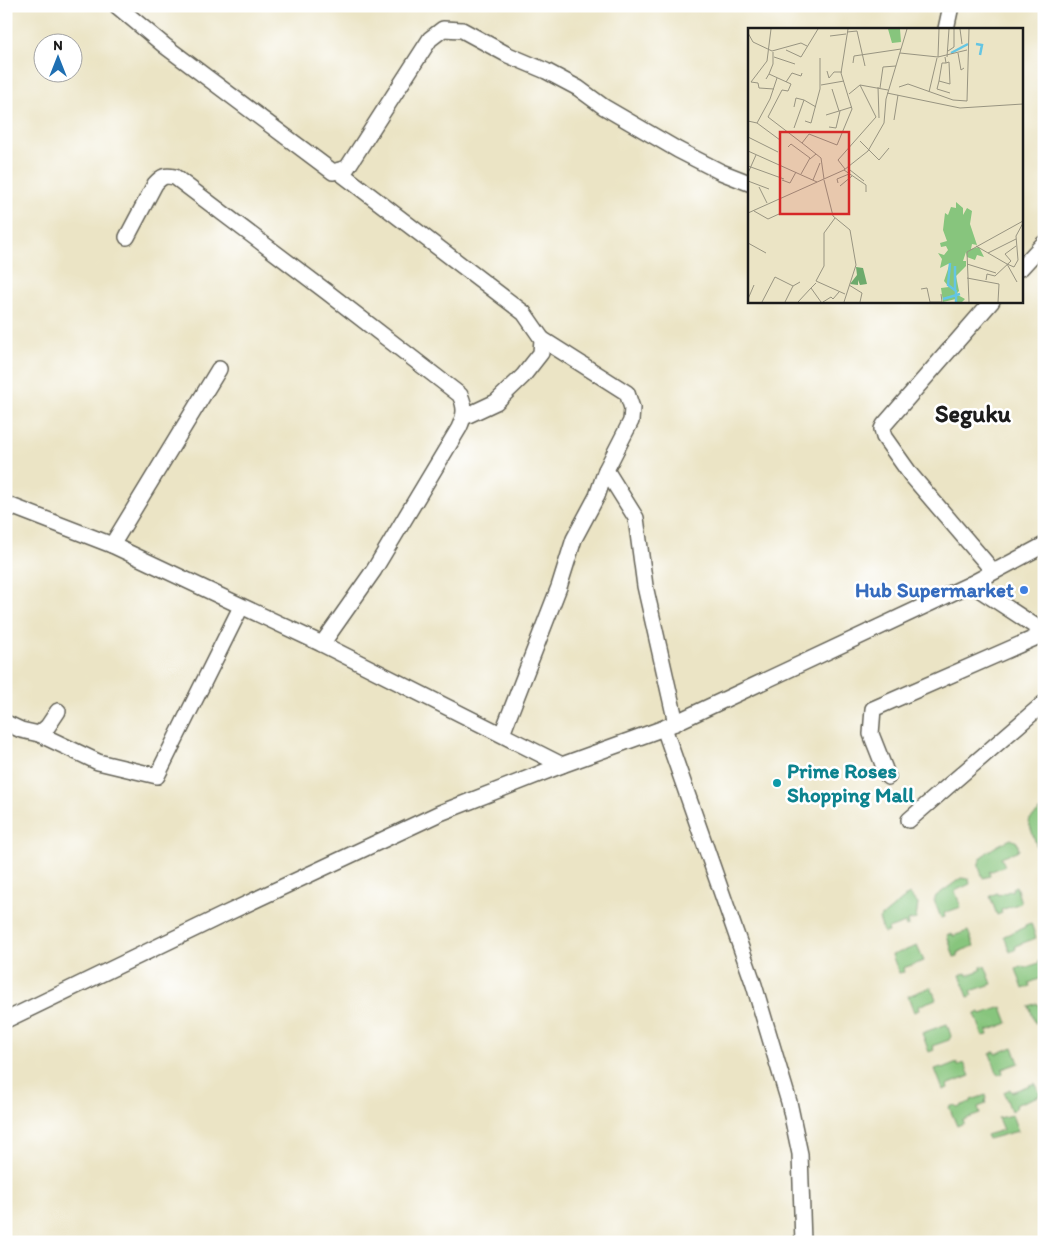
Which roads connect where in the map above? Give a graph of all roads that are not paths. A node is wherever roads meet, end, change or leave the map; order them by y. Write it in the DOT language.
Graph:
graph roads {
  1 [pos="117,6"];
  2 [pos="951,6"];
  3 [pos="946,28"];
  4 [pos="338,172"];
  5 [pos="748,183"];
  6 [pos="127,237"];
  7 [pos="1044,243"];
  8 [pos="1022,267"];
  9 [pos="991,302"];
  10 [pos="542,340"];
  11 [pos="219,369"];
  12 [pos="464,417"];
  13 [pos="606,470"];
  14 [pos="6,504"];
  15 [pos="112,546"];
  16 [pos="1044,546"];
  17 [pos="992,571"];
  18 [pos="971,584"];
  19 [pos="241,607"];
  20 [pos="1044,633"];
  21 [pos="322,644"];
  22 [pos="1044,703"];
  23 [pos="58,711"];
  24 [pos="6,723"];
  25 [pos="670,726"];
  26 [pos="39,734"];
  27 [pos="502,734"];
  28 [pos="562,765"];
  29 [pos="888,777"];
  30 [pos="909,820"];
  31 [pos="6,1020"];
  32 [pos="803,1242"];
  1 -- 4 [label="street"];
  2 -- 3 [label="street"];
  4 -- 5 [label="street"];
  4 -- 10 [label="street"];
  6 -- 12 [label="street"];
  7 -- 8 [label="street"];
  9 -- 17 [label="street"];
  10 -- 12 [label="street"];
  10 -- 13 [label="street"];
  11 -- 15 [label="street"];
  12 -- 21 [label="street"];
  13 -- 25 [label="street"];
  13 -- 27 [label="street"];
  14 -- 15 [label="street"];
  15 -- 19 [label="street"];
  16 -- 17 [label="street"];
  17 -- 18 [label="street"];
  18 -- 20 [label="street"];
  18 -- 25 [label="street"];
  19 -- 21 [label="street"];
  19 -- 26 [label="street"];
  20 -- 29 [label="street"];
  21 -- 27 [label="street"];
  22 -- 30 [label="street"];
  23 -- 26 [label="street"];
  24 -- 26 [label="street"];
  25 -- 28 [label="street"];
  25 -- 32 [label="street"];
  27 -- 28 [label="street"];
  28 -- 31 [label="street"];
}
